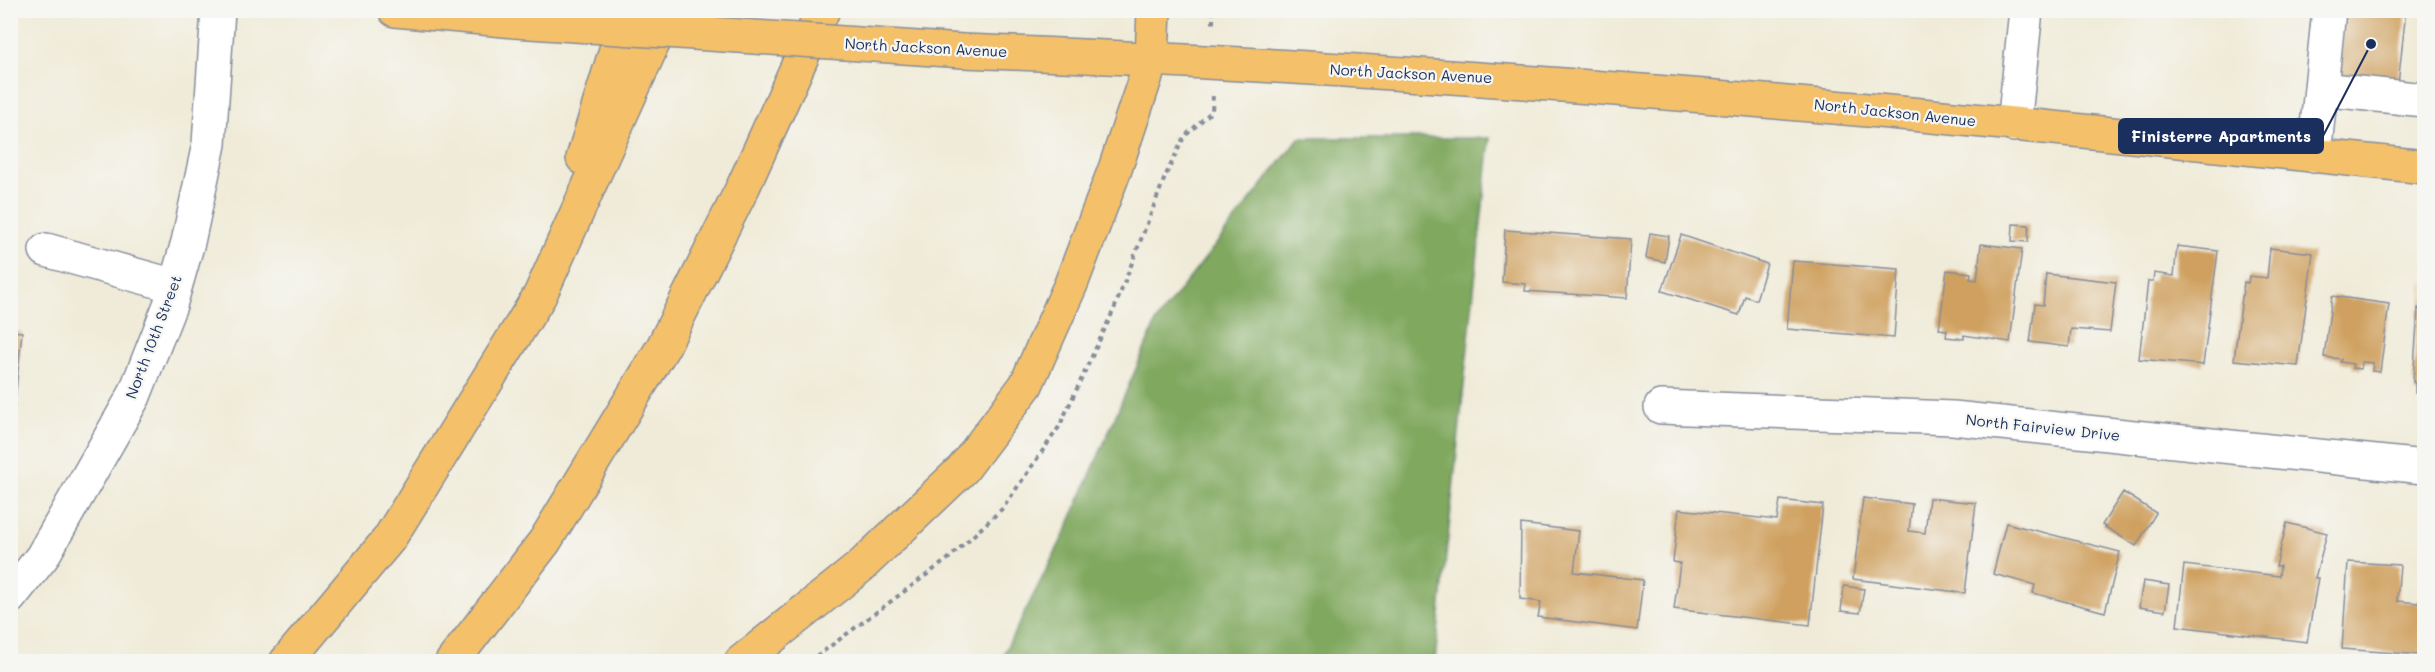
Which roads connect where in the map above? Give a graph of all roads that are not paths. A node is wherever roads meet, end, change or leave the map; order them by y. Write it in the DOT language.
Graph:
graph roads {
  1 [pos="218,10"];
  2 [pos="395,10"];
  3 [pos="628,10"];
  4 [pos="668,10"];
  5 [pos="823,10"];
  6 [pos="1154,10"];
  7 [pos="2026,10"];
  8 [pos="2329,10"];
  9 [pos="1152,58"];
  10 [pos="2321,89"];
  11 [pos="2424,100"];
  12 [pos="2014,125"];
  13 [pos="2314,156"];
  14 [pos="2424,167"];
  15 [pos="46,250"];
  16 [pos="175,286"];
  17 [pos="540,294"];
  18 [pos="1661,407"];
  19 [pos="2424,467"];
  20 [pos="10,597"];
  21 [pos="286,662"];
  22 [pos="452,662"];
  23 [pos="741,662"];
  1 -- 16 [label="street, North 10th Street"];
  2 -- 9 [label="main road, North Jackson Avenue, bridge"];
  3 -- 17 [label="main road"];
  4 -- 17 [label="main road"];
  5 -- 22 [label="main road"];
  6 -- 9 [label="main road"];
  7 -- 12 [label="street"];
  8 -- 10 [label="street"];
  9 -- 12 [label="main road, North Jackson Avenue"];
  9 -- 23 [label="main road"];
  10 -- 11 [label="street"];
  10 -- 13 [label="street"];
  12 -- 13 [label="main road, North Jackson Avenue"];
  13 -- 14 [label="main road, North Jackson Avenue"];
  15 -- 16 [label="street"];
  16 -- 20 [label="street, North 10th Street"];
  17 -- 21 [label="main road"];
  18 -- 19 [label="street, North Fairview Drive"];
}
